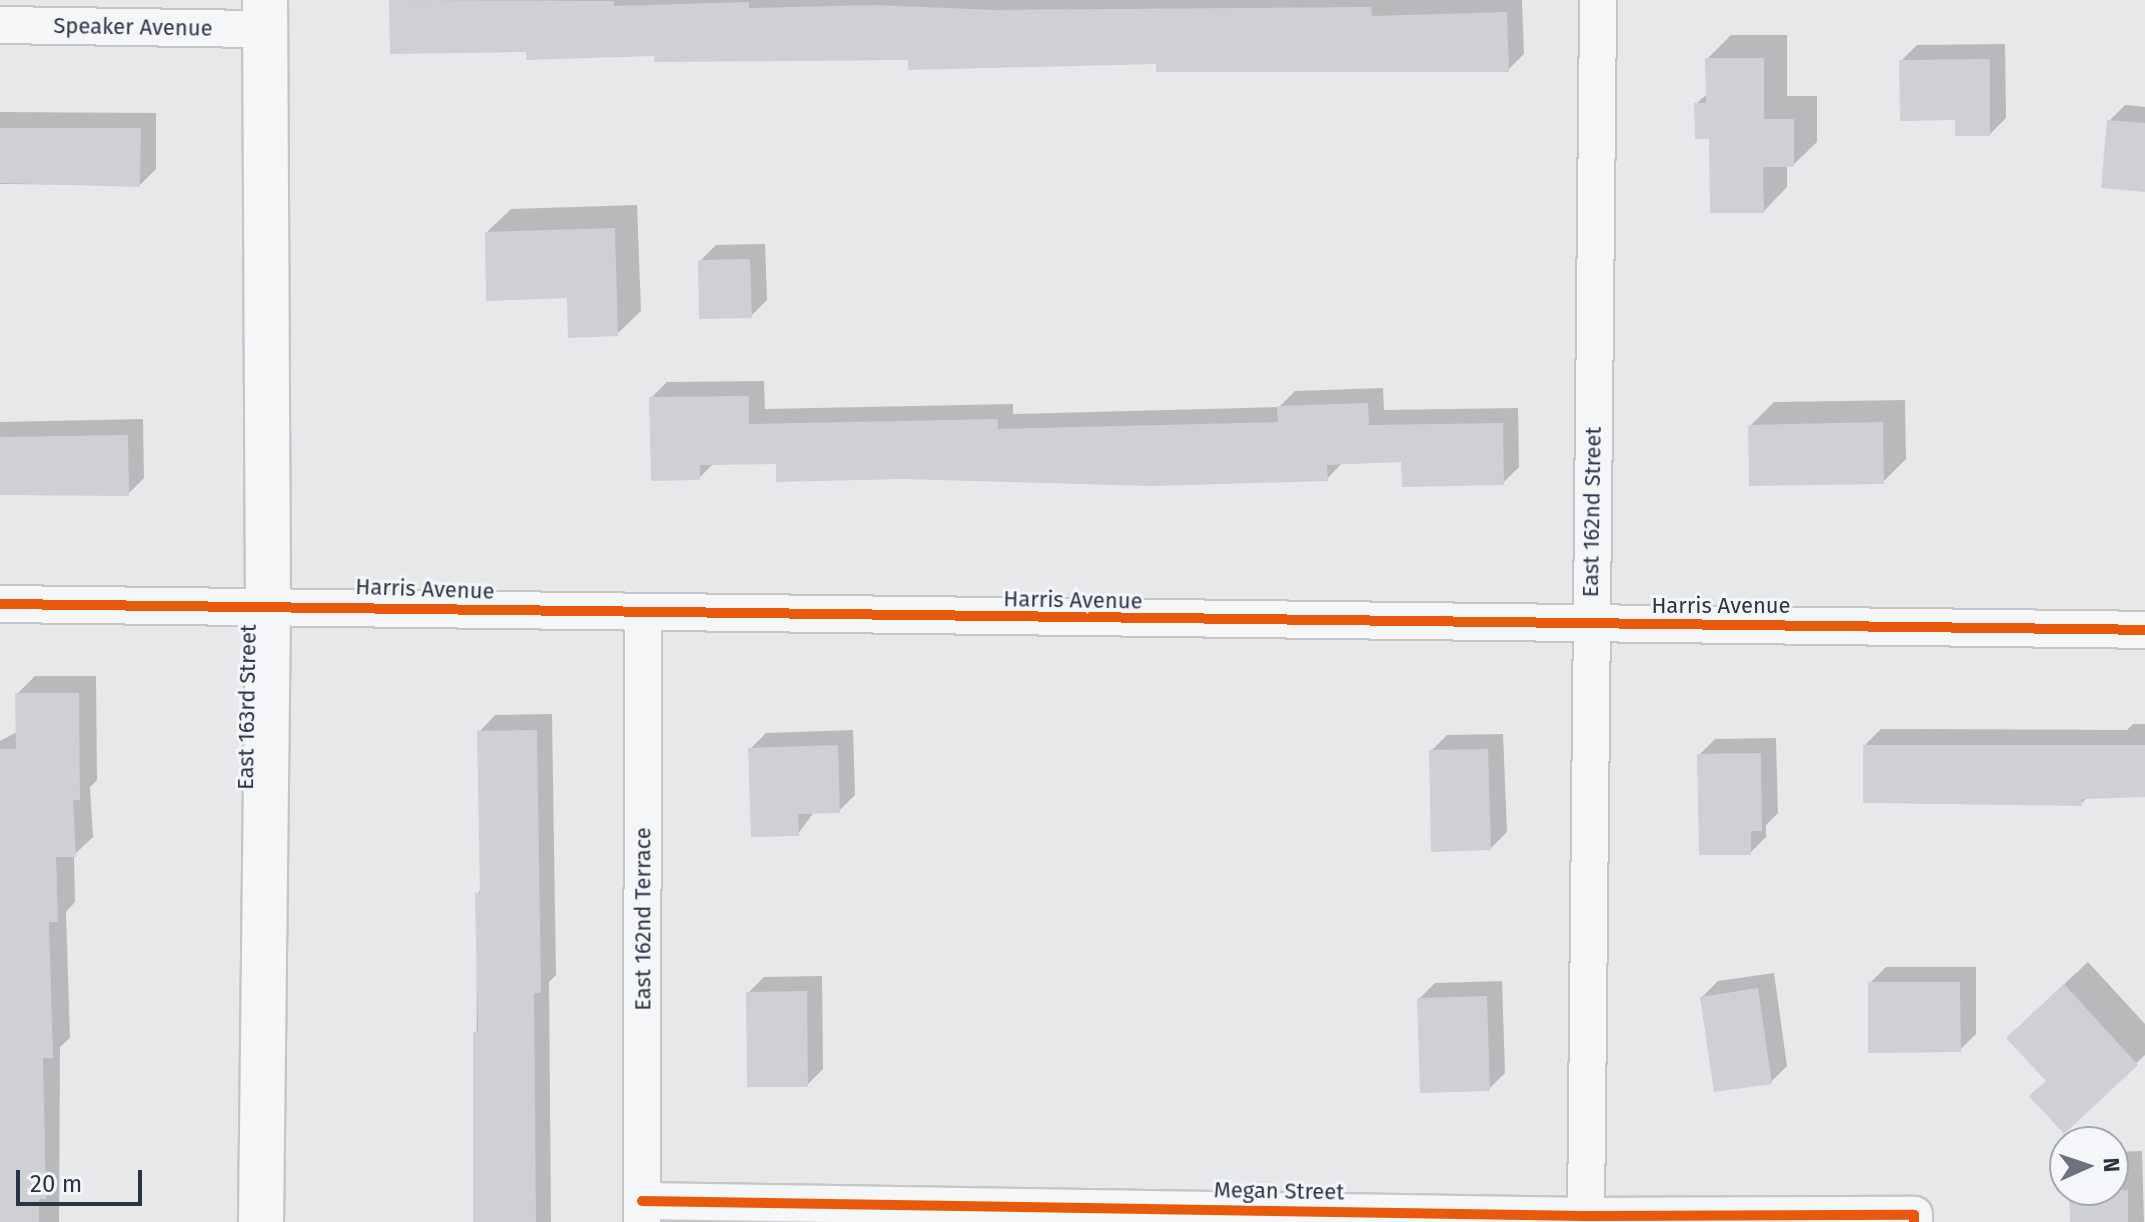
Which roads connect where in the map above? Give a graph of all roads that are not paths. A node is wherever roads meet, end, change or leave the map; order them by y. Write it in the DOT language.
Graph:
graph roads {
  1 [pos="1598,0"];
  2 [pos="265,14"];
  3 [pos="0,25"];
  4 [pos="0,604"];
  5 [pos="268,605"];
  6 [pos="643,615"];
  7 [pos="1591,626"];
  8 [pos="2145,630"];
  9 [pos="642,1212"];
  10 [pos="1247,1216"];
  11 [pos="1586,1216"];
  12 [pos="1914,1218"];
  13 [pos="261,1222"];
  1 -- 7 [label="street, East 162nd Street"];
  2 -- 3 [label="street, Speaker Avenue"];
  2 -- 5 [label="street, East 163rd Street"];
  4 -- 5 [label="street, Harris Avenue"];
  5 -- 6 [label="street, Harris Avenue"];
  5 -- 13 [label="street, East 163rd Street"];
  6 -- 7 [label="street, Harris Avenue"];
  6 -- 9 [label="street, East 162nd Terrace"];
  7 -- 8 [label="street, Harris Avenue"];
  7 -- 11 [label="street, East 162nd Street"];
  9 -- 10 [label="street, Megan Street"];
  10 -- 11 [label="street, Megan Street"];
  11 -- 12 [label="street, Megan Street"];
}
